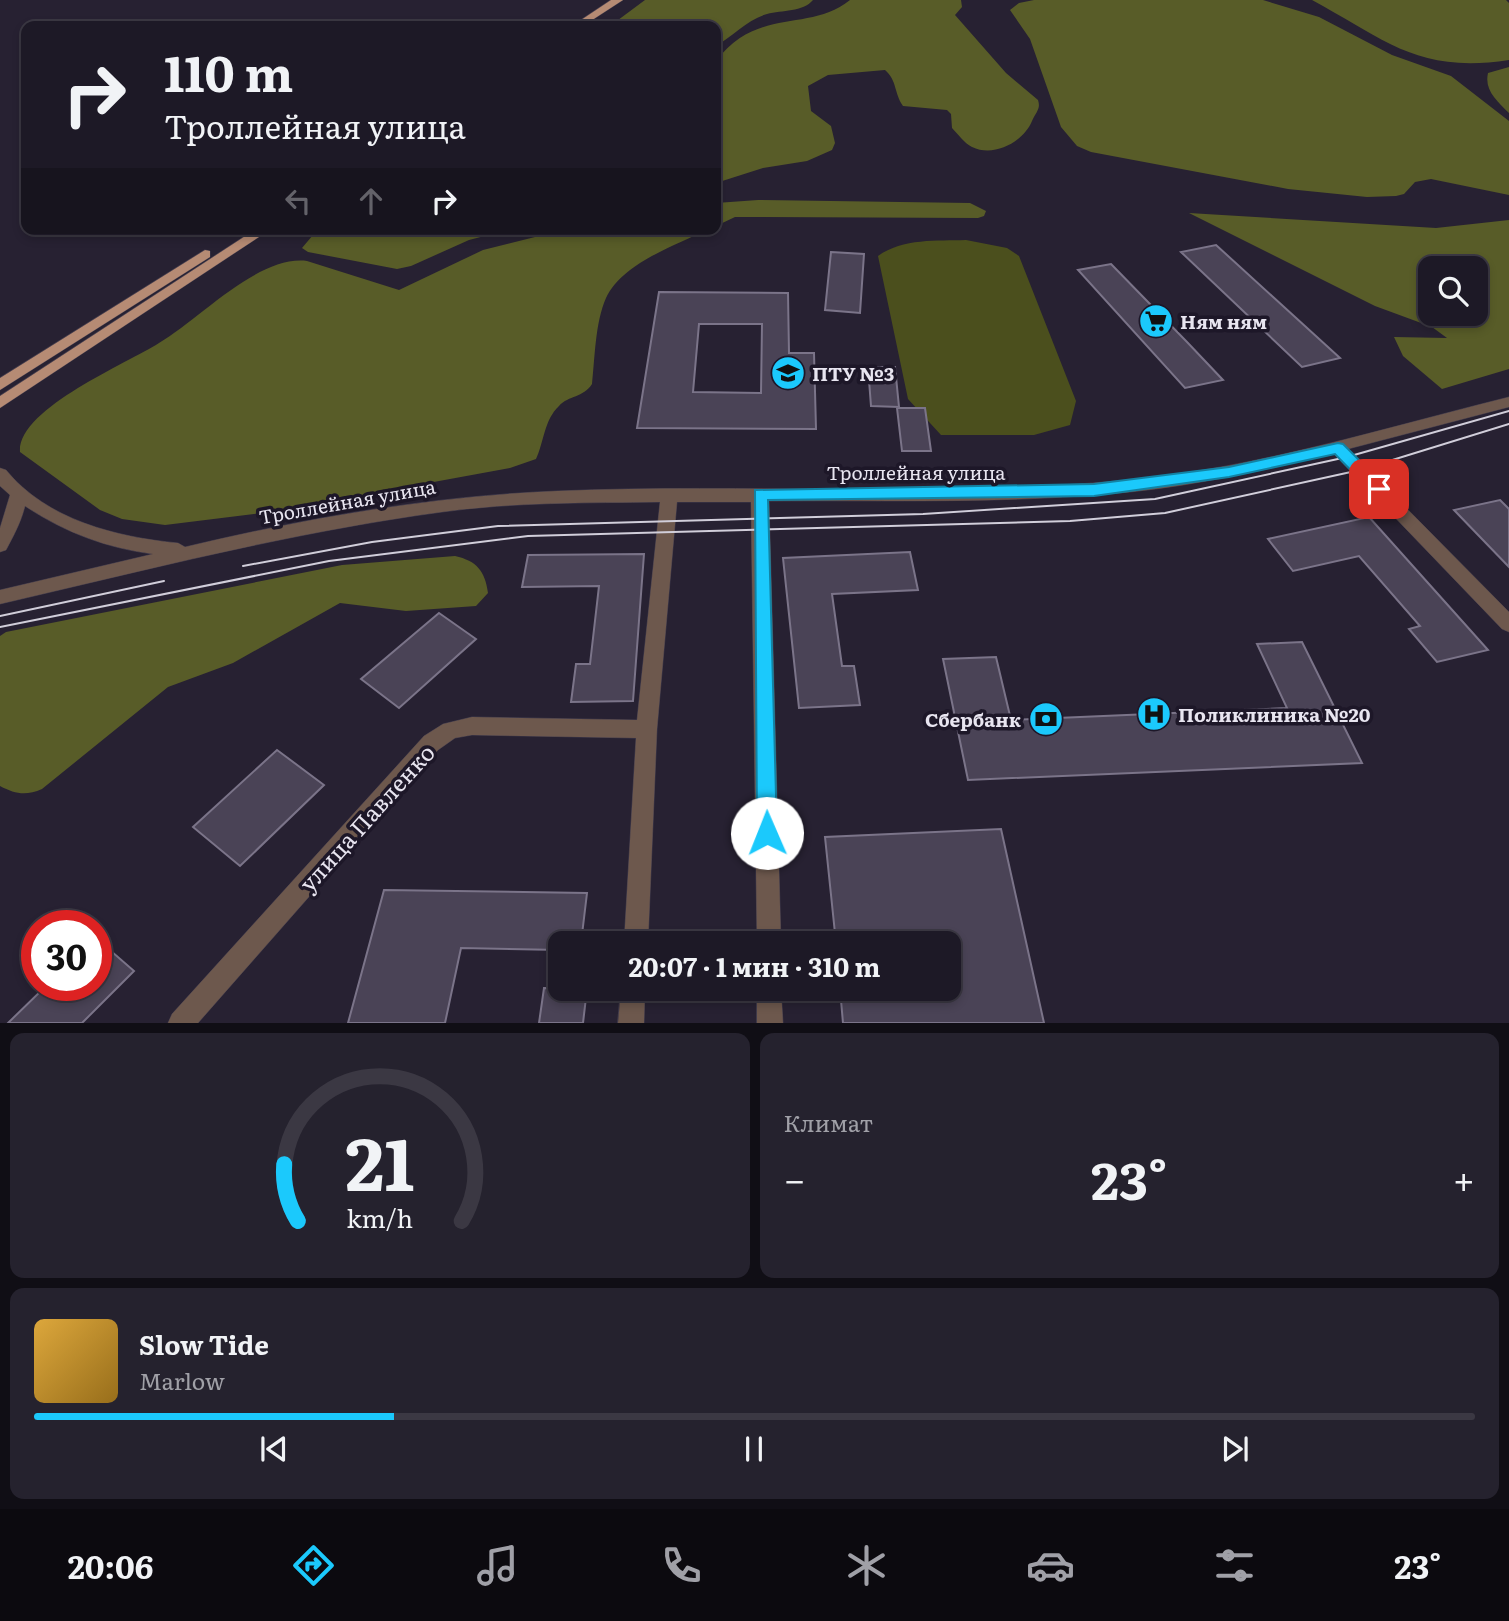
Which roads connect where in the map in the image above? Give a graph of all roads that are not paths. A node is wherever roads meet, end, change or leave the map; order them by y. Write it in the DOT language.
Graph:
graph roads {
  1 [pos="603,0"];
  2 [pos="618,0"];
  3 [pos="571,21"];
  4 [pos="585,21"];
  5 [pos="234,235"];
  6 [pos="256,235"];
  7 [pos="0,385"];
  8 [pos="1509,402"];
  9 [pos="0,403"];
  10 [pos="1338,448"];
  11 [pos="7,486"];
  12 [pos="760,494"];
  13 [pos="669,495"];
  14 [pos="0,545"];
  15 [pos="192,552"];
  16 [pos="0,597"];
  17 [pos="1509,624"];
  18 [pos="647,729"];
  19 [pos="636,931"];
  20 [pos="769,931"];
  21 [pos="632,1001"];
  22 [pos="769,1001"];
  23 [pos="181,1023"];
  24 [pos="631,1023"];
  25 [pos="770,1023"];
  1 -- 3 [label="main road"];
  2 -- 4 [label="main road"];
  5 -- 7 [label="main road"];
  6 -- 9 [label="main road"];
  8 -- 10 [label="street, Троллейная улица"];
  10 -- 12 [label="street, Троллейная улица"];
  10 -- 17 [label="street"];
  11 -- 14 [label="street"];
  11 -- 15 [label="street"];
  12 -- 13 [label="street, Троллейная улица"];
  12 -- 20 [label="street"];
  13 -- 15 [label="street, Троллейная улица"];
  13 -- 18 [label="street"];
  15 -- 16 [label="street, Троллейная улица"];
  18 -- 19 [label="street"];
  18 -- 23 [label="street, улица Павленко"];
  21 -- 24 [label="street"];
  22 -- 25 [label="street"];
}
